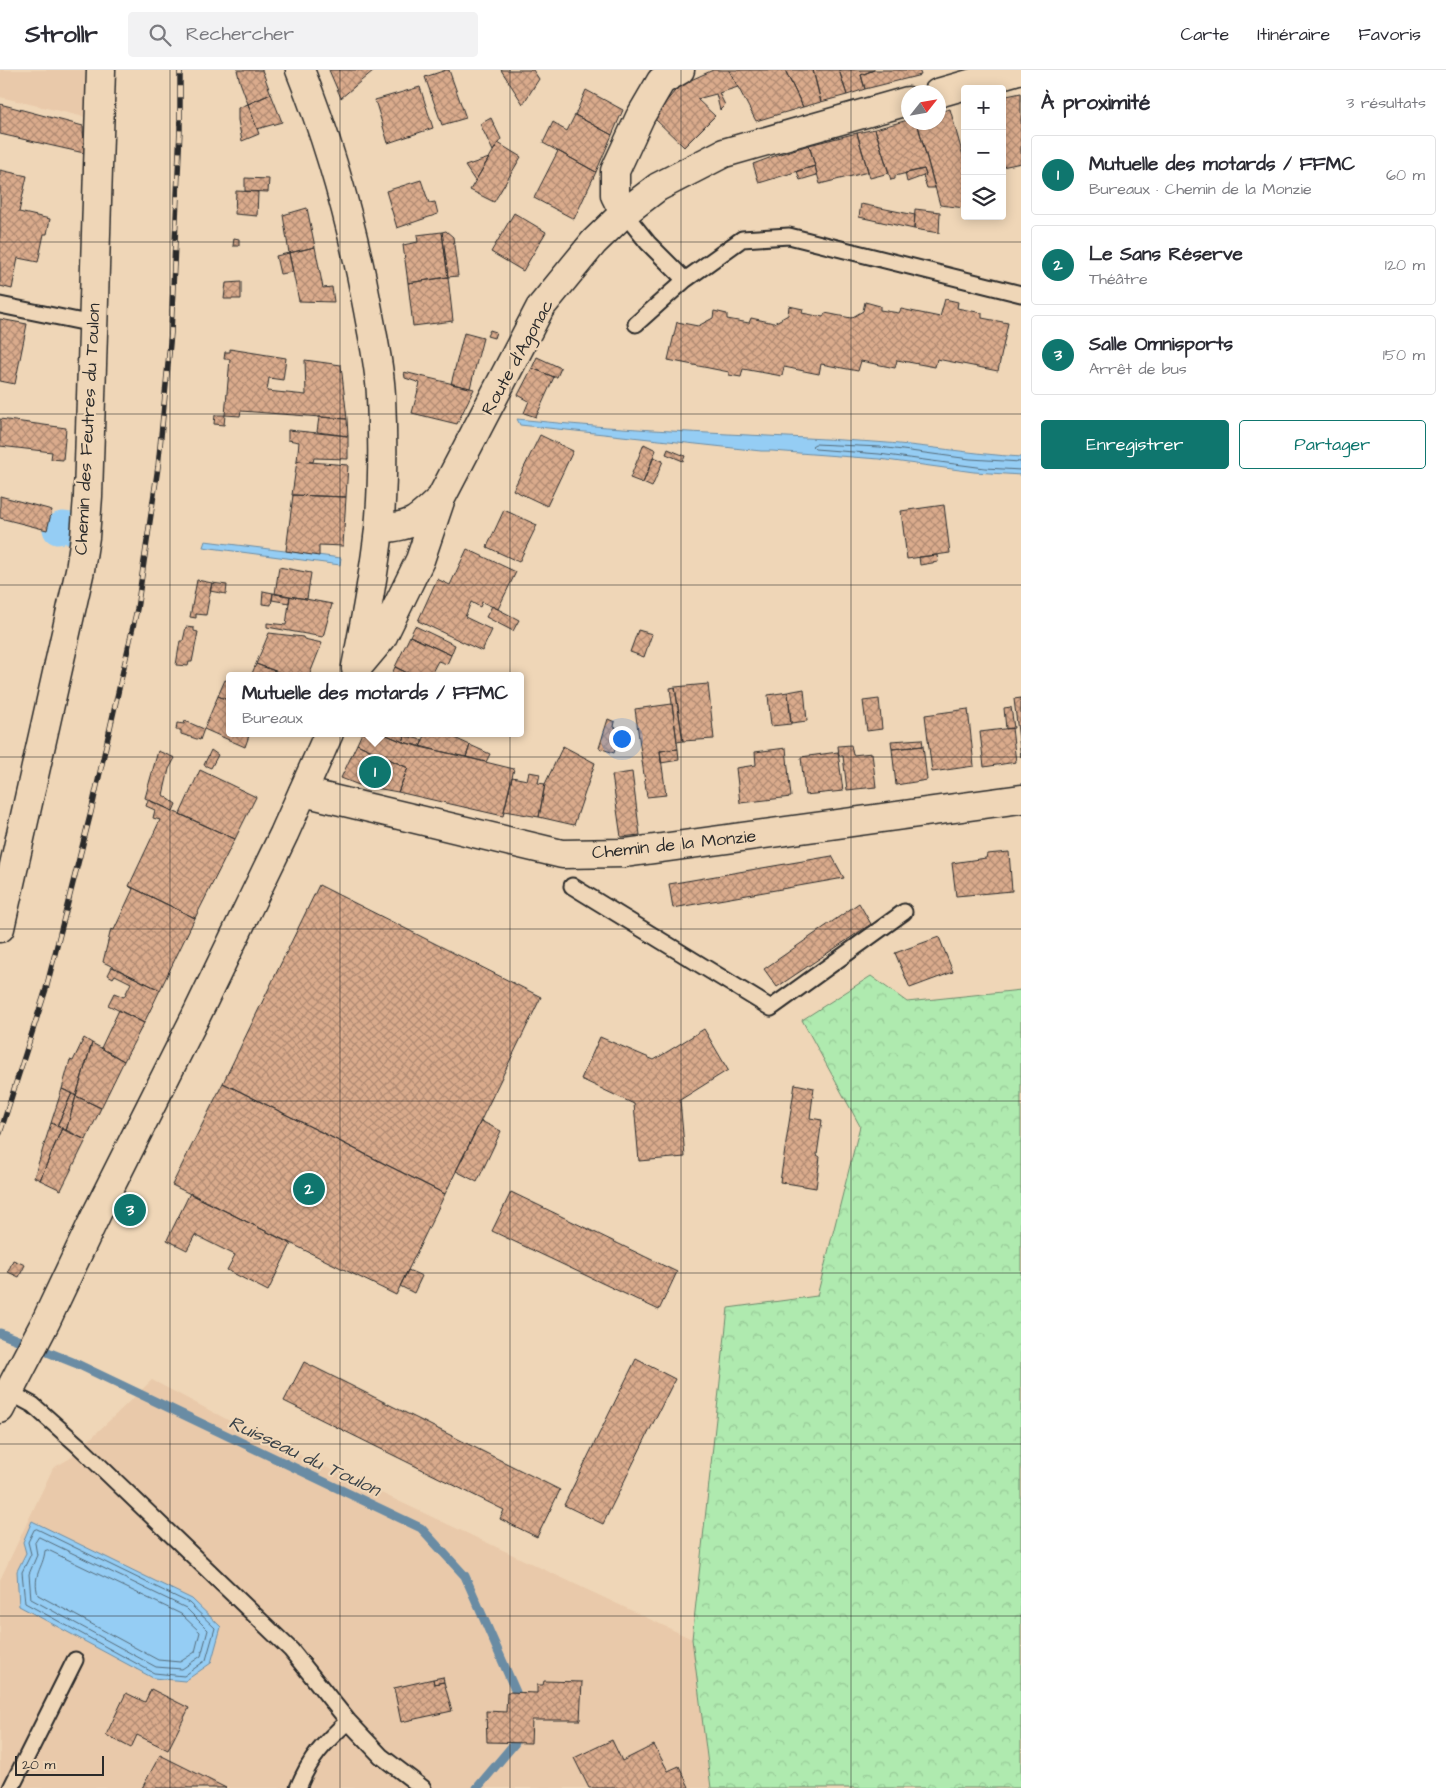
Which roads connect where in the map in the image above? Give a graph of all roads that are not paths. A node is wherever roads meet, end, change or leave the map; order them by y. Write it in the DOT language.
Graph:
graph roads {
  1 [pos="102,70"];
  2 [pos="300,70"];
  3 [pos="680,70"];
  4 [pos="1018,70"];
  5 [pos="946,90"];
  6 [pos="901,103"];
  7 [pos="624,213"];
  8 [pos="685,280"];
  9 [pos="1021,294"];
  10 [pos="0,305"];
  11 [pos="93,324"];
  12 [pos="636,324"];
  13 [pos="442,498"];
  14 [pos="379,529"];
  15 [pos="355,672"];
  16 [pos="327,737"];
  17 [pos="303,792"];
  18 [pos="1021,799"];
  19 [pos="572,886"];
  20 [pos="904,912"];
  21 [pos="0,928"];
  22 [pos="4,1401"];
  23 [pos="74,1660"];
  24 [pos="348,1721"];
  25 [pos="10,1788"];
  26 [pos="298,1788"];
  27 [pos="424,1788"];
  1 -- 11 [label="main road, Chemin des Feutres du Toulon"];
  2 -- 14 [label="main road"];
  3 -- 7 [label="main road"];
  4 -- 5 [label="main road"];
  6 -- 7 [label="main road, Route d'Agonac"];
  7 -- 8 [label="lane"];
  7 -- 13 [label="main road, Route d'Agonac"];
  8 -- 9 [label="lane"];
  8 -- 12 [label="lane"];
  10 -- 11 [label="lane"];
  11 -- 21 [label="main road, Chemin des Feutres du Toulon"];
  13 -- 14 [label="main road, Route d'Agonac"];
  13 -- 15 [label="main road, Route d'Agonac"];
  14 -- 15 [label="main road"];
  16 -- 17 [label="main road"];
  17 -- 18 [label="main road, Chemin de la Monzie"];
  17 -- 22 [label="main road"];
  19 -- 20 [label="lane"];
  22 -- 24 [label="lane"];
  23 -- 25 [label="lane"];
  24 -- 26 [label="lane"];
  24 -- 27 [label="lane"];
}
